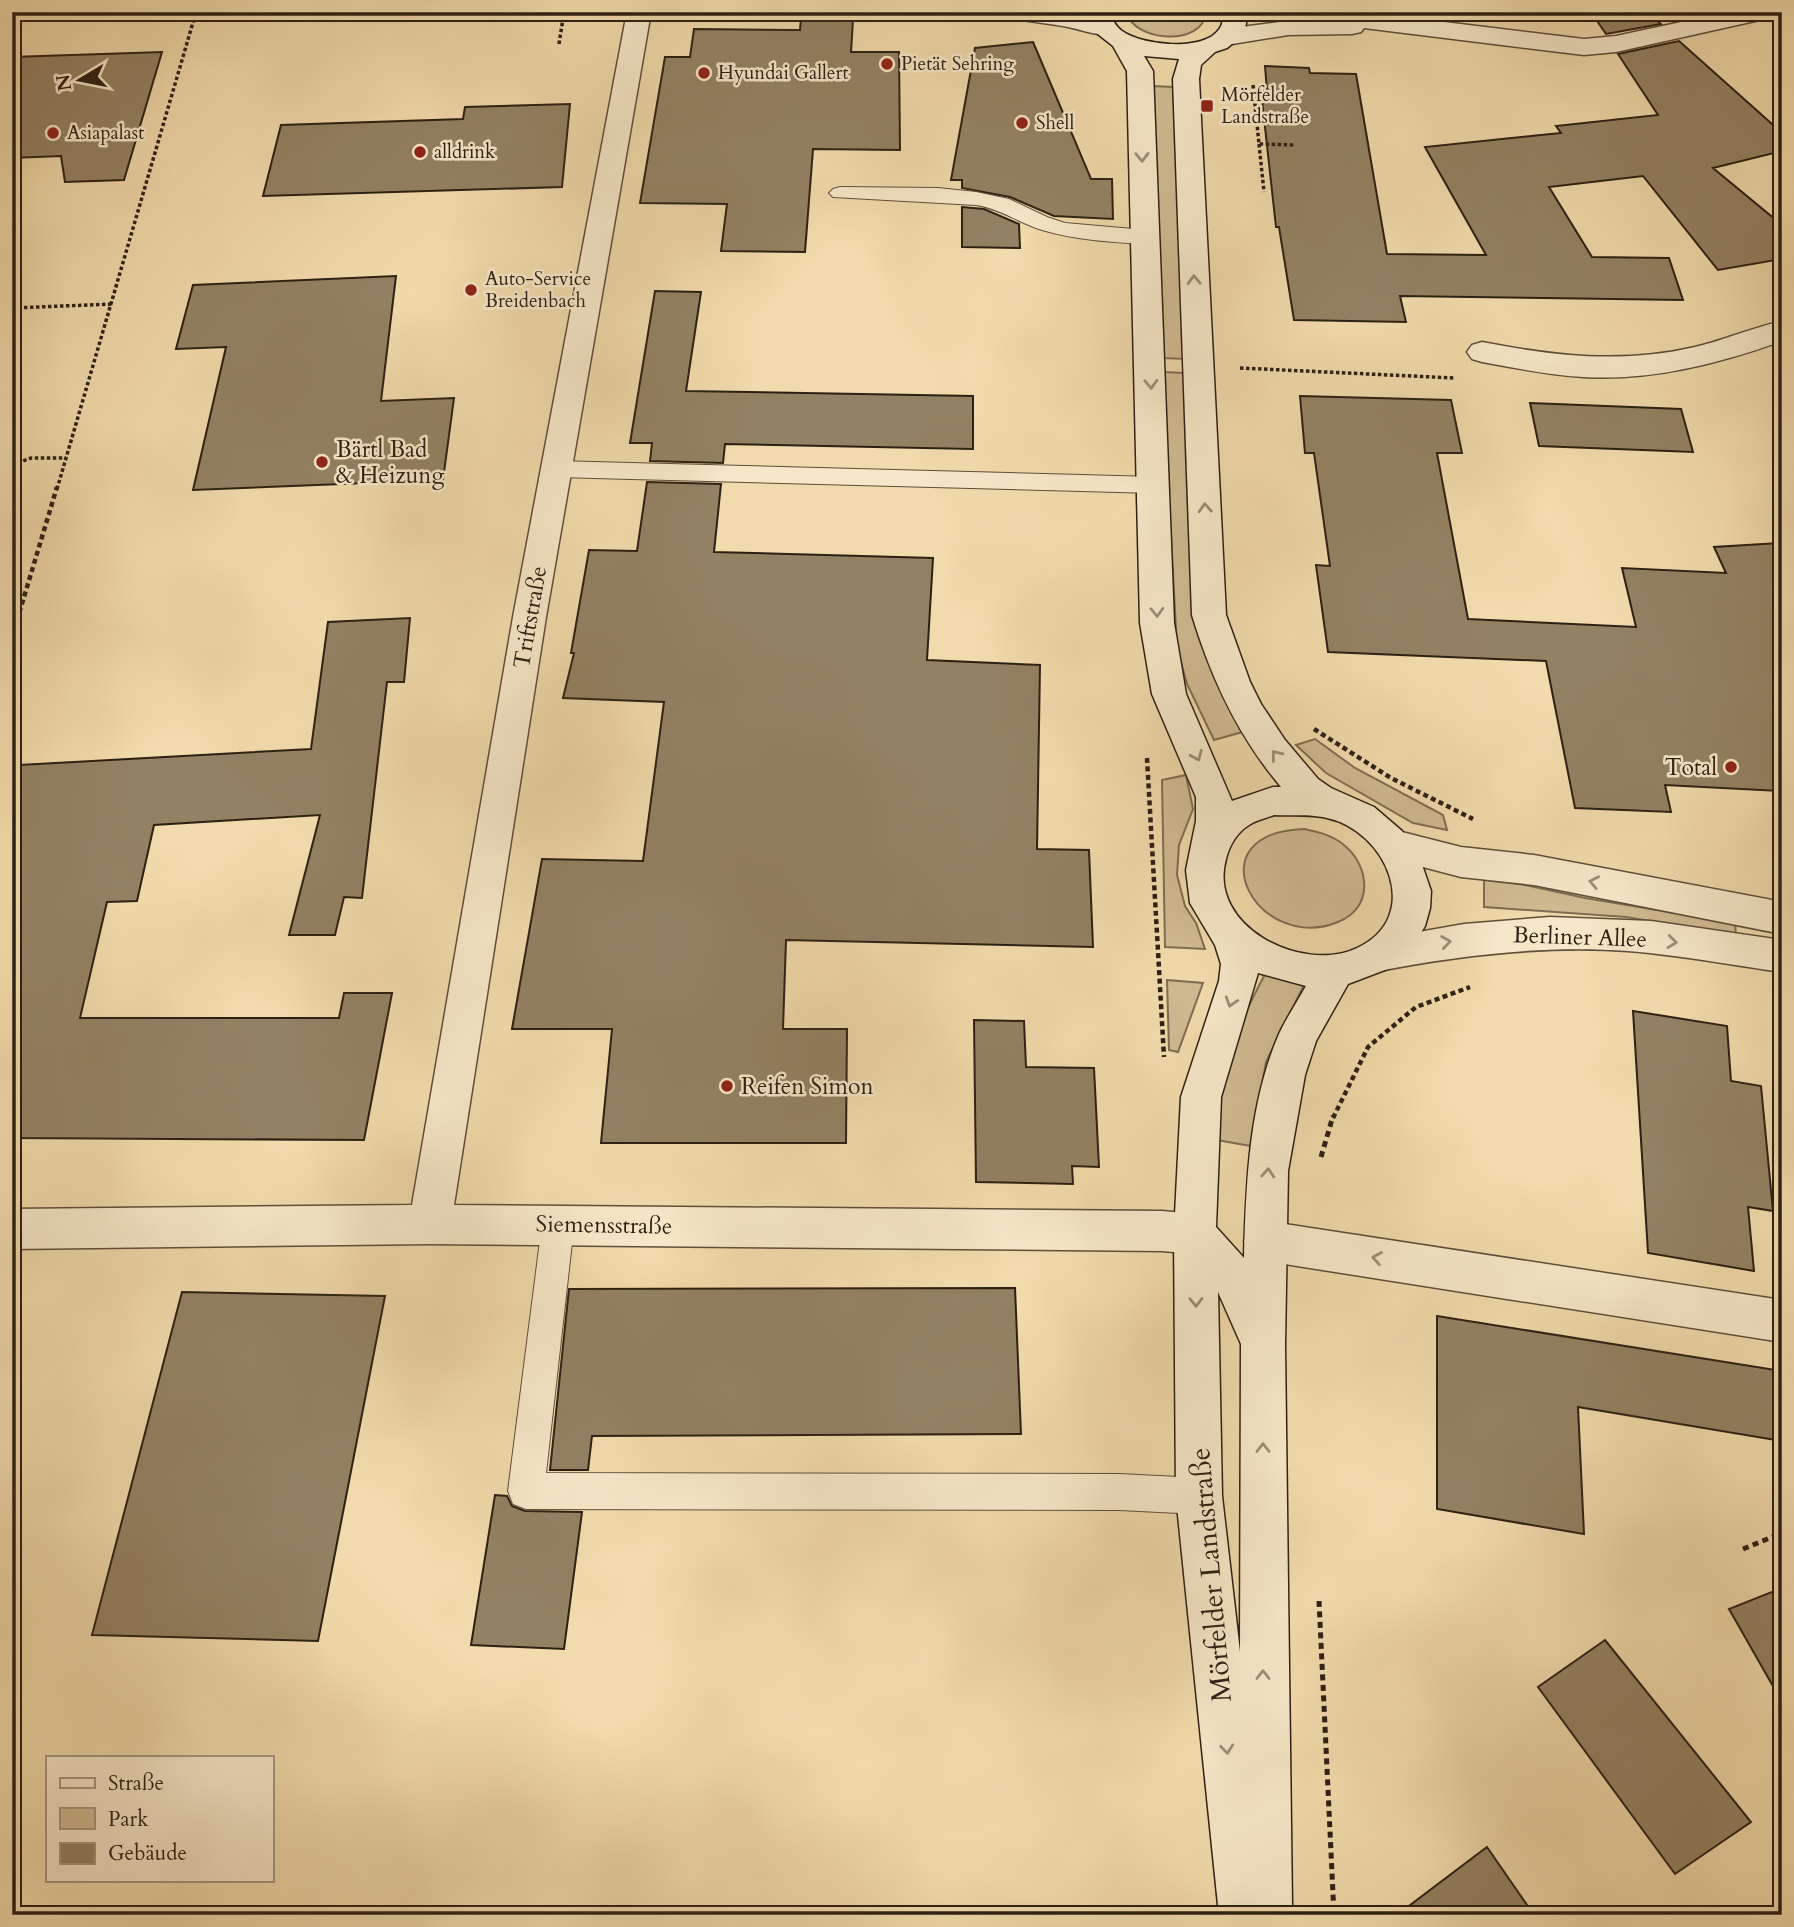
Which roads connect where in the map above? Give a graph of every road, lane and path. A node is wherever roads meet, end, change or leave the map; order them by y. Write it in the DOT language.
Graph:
graph roads {
  1 [pos="195,12"];
  2 [pos="564,12"];
  3 [pos="639,12"];
  4 [pos="1015,12"];
  5 [pos="1236,12"];
  6 [pos="1323,12"];
  7 [pos="1763,12"];
  8 [pos="1382,24"];
  9 [pos="1108,27"];
  10 [pos="1782,30"];
  11 [pos="1216,42"];
  12 [pos="559,44"];
  13 [pos="1253,85"];
  14 [pos="1259,144"];
  15 [pos="1295,145"];
  16 [pos="1264,192"];
  17 [pos="840,193"];
  18 [pos="1145,237"];
  19 [pos="113,304"];
  20 [pos="12,308"];
  21 [pos="1782,330"];
  22 [pos="1482,352"];
  23 [pos="1237,368"];
  24 [pos="66,458"];
  25 [pos="12,465"];
  26 [pos="556,469"];
  27 [pos="1155,485"];
  28 [pos="12,637"];
  29 [pos="1305,722"];
  30 [pos="1324,803"];
  31 [pos="1484,823"];
  32 [pos="1394,845"];
  33 [pos="1208,846"];
  34 [pos="1782,918"];
  35 [pos="1231,936"];
  36 [pos="1379,955"];
  37 [pos="1782,956"];
  38 [pos="1336,970"];
  39 [pos="1481,982"];
  40 [pos="1320,1163"];
  41 [pos="430,1224"];
  42 [pos="558,1225"];
  43 [pos="12,1229"];
  44 [pos="1195,1234"];
  45 [pos="1265,1241"];
  46 [pos="1782,1321"];
  47 [pos="1263,1345"];
  48 [pos="1199,1496"];
  49 [pos="1782,1534"];
  50 [pos="1743,1549"];
  51 [pos="1245,1915"];
  52 [pos="1266,1915"];
  1 -- 19 [label="path"];
  2 -- 12 [label="path"];
  3 -- 26 [label="street, Triftstraße"];
  4 -- 9 [label="street"];
  5 -- 11 [label="street, Mörfelder Landstraße"];
  6 -- 8 [label="street"];
  7 -- 8 [label="street"];
  7 -- 10 [label="street"];
  8 -- 11 [label="street"];
  9 -- 11 [label="street"];
  9 -- 18 [label="street, Mörfelder Landstraße, one-way"];
  30 -- 11 [label="street, Mörfelder Landstraße, one-way"];
  13 -- 14 [label="path"];
  14 -- 15 [label="path"];
  14 -- 16 [label="path"];
  17 -- 18 [label="lane"];
  18 -- 27 [label="street, Mörfelder Landstraße, one-way"];
  19 -- 20 [label="path"];
  19 -- 24 [label="path"];
  21 -- 22 [label="street"];
  22 -- 23 [label="path"];
  24 -- 25 [label="path"];
  24 -- 28 [label="path"];
  26 -- 27 [label="lane"];
  26 -- 41 [label="street, Triftstraße"];
  27 -- 33 [label="street, Mörfelder Landstraße, one-way"];
  29 -- 31 [label="path"];
  30 -- 32 [label="street, Mörfelder Landstraße"];
  30 -- 33 [label="street, Mörfelder Landstraße"];
  34 -- 32 [label="street, Berliner Allee, one-way"];
  32 -- 36 [label="street, Mörfelder Landstraße"];
  33 -- 35 [label="street, Mörfelder Landstraße"];
  35 -- 38 [label="street, Mörfelder Landstraße"];
  35 -- 44 [label="street, Mörfelder Landstraße, one-way"];
  36 -- 37 [label="street, Berliner Allee, one-way"];
  36 -- 38 [label="street, Mörfelder Landstraße"];
  45 -- 38 [label="street, Mörfelder Landstraße, one-way"];
  39 -- 40 [label="path"];
  41 -- 42 [label="street, Siemensstraße"];
  41 -- 43 [label="street, Siemensstraße"];
  42 -- 44 [label="street, Siemensstraße"];
  42 -- 48 [label="lane"];
  44 -- 47 [label="street, Mörfelder Landstraße"];
  44 -- 48 [label="street, Mörfelder Landstraße, one-way"];
  46 -- 45 [label="street, one-way"];
  45 -- 47 [label="street, Mörfelder Landstraße"];
  52 -- 47 [label="street, Mörfelder Landstraße, one-way"];
  48 -- 51 [label="street, Mörfelder Landstraße, one-way"];
  49 -- 50 [label="path"];
}
